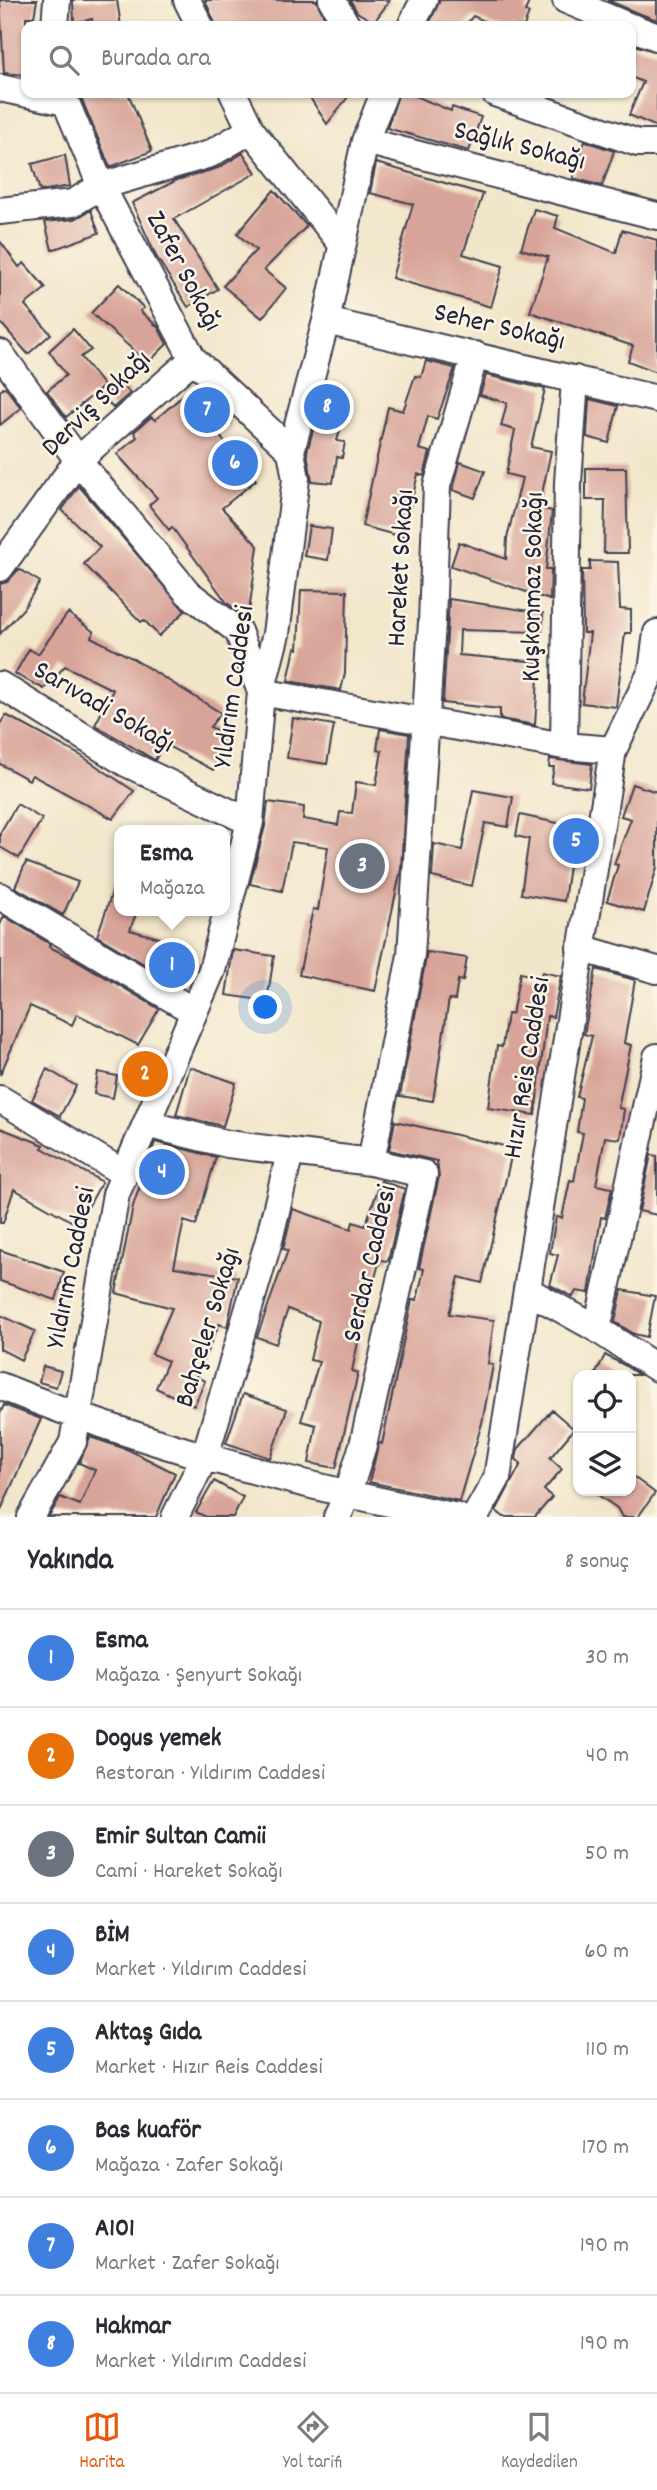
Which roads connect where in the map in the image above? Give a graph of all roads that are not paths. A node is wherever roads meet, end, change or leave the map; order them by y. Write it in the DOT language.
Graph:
graph roads {
  1 [pos="57,0"];
  2 [pos="187,0"];
  3 [pos="332,0"];
  4 [pos="424,0"];
  5 [pos="566,0"];
  6 [pos="55,21"];
  7 [pos="198,21"];
  8 [pos="344,21"];
  9 [pos="414,21"];
  10 [pos="615,21"];
  11 [pos="636,30"];
  12 [pos="657,37"];
  13 [pos="0,88"];
  14 [pos="21,91"];
  15 [pos="64,98"];
  16 [pos="235,98"];
  17 [pos="382,98"];
  18 [pos="509,98"];
  19 [pos="251,130"];
  20 [pos="365,141"];
  21 [pos="657,143"];
  22 [pos="101,186"];
  23 [pos="0,211"];
  24 [pos="657,216"];
  25 [pos="341,243"];
  26 [pos="326,321"];
  27 [pos="0,354"];
  28 [pos="475,355"];
  29 [pos="193,359"];
  30 [pos="575,379"];
  31 [pos="657,399"];
  32 [pos="291,451"];
  33 [pos="78,460"];
  34 [pos="0,568"];
  35 [pos="657,633"];
  36 [pos="654,668"];
  37 [pos="0,685"];
  38 [pos="261,692"];
  39 [pos="426,723"];
  40 [pos="564,746"];
  41 [pos="613,750"];
  42 [pos="250,822"];
  43 [pos="0,896"];
  44 [pos="230,900"];
  45 [pos="226,916"];
  46 [pos="580,948"];
  47 [pos="657,970"];
  48 [pos="193,1011"];
  49 [pos="657,1057"];
  50 [pos="0,1099"];
  51 [pos="146,1124"];
  52 [pos="290,1153"];
  53 [pos="371,1162"];
  54 [pos="125,1174"];
  55 [pos="527,1290"];
  56 [pos="597,1329"];
  57 [pos="657,1368"];
  58 [pos="0,1386"];
  59 [pos="77,1417"];
  60 [pos="205,1456"];
  61 [pos="342,1506"];
  62 [pos="30,1517"];
  63 [pos="175,1517"];
  64 [pos="458,1517"];
  65 [pos="475,1517"];
  1 -- 6 [label="street"];
  2 -- 7 [label="street"];
  3 -- 8 [label="street"];
  4 -- 9 [label="street"];
  5 -- 10 [label="street"];
  11 -- 12 [label="street"];
  13 -- 14 [label="street"];
  15 -- 22 [label="street, Zafer Sokağı"];
  16 -- 19 [label="street"];
  17 -- 20 [label="street, Yıldırım Caddesi"];
  18 -- 21 [label="street"];
  19 -- 22 [label="street"];
  19 -- 25 [label="street"];
  20 -- 24 [label="street, Sağlık Sokağı"];
  20 -- 25 [label="street, Yıldırım Caddesi"];
  22 -- 23 [label="street"];
  22 -- 29 [label="street, Zafer Sokağı"];
  25 -- 26 [label="street, Yıldırım Caddesi"];
  26 -- 28 [label="street, Seher Sokağı"];
  26 -- 32 [label="street, Yıldırım Caddesi"];
  27 -- 33 [label="street"];
  28 -- 30 [label="street, Seher Sokağı"];
  28 -- 39 [label="street, Hareket Sokağı"];
  29 -- 32 [label="street, Zafer Sokağı"];
  29 -- 33 [label="street, Derviş Sokağı"];
  30 -- 31 [label="street, Seher Sokağı"];
  30 -- 40 [label="street, Kuşkonmaz Sokağı"];
  32 -- 38 [label="street, Yıldırım Caddesi"];
  33 -- 34 [label="street, Derviş Sokağı"];
  33 -- 38 [label="street"];
  35 -- 36 [label="street, Hızır Reis Caddesi"];
  36 -- 41 [label="street, Hızır Reis Caddesi"];
  37 -- 42 [label="street, Sarıvadi Sokağı"];
  38 -- 39 [label="street"];
  38 -- 42 [label="street, Yıldırım Caddesi"];
  39 -- 40 [label="street"];
  39 -- 53 [label="street, Hareket Sokağı"];
  40 -- 41 [label="street"];
  41 -- 46 [label="street, Hızır Reis Caddesi"];
  42 -- 44 [label="street, Yıldırım Caddesi"];
  43 -- 48 [label="street"];
  45 -- 48 [label="street, Yıldırım Caddesi"];
  46 -- 47 [label="street"];
  46 -- 55 [label="street, Hızır Reis Caddesi"];
  48 -- 51 [label="street, Yıldırım Caddesi"];
  49 -- 56 [label="street"];
  50 -- 54 [label="street"];
  51 -- 52 [label="street, Serdar Caddesi"];
  51 -- 54 [label="street, Yıldırım Caddesi"];
  52 -- 53 [label="street, Serdar Caddesi"];
  52 -- 60 [label="street, Bahçeler Sokağı"];
  53 -- 61 [label="street, Serdar Caddesi"];
  54 -- 59 [label="street, Yıldırım Caddesi"];
  55 -- 56 [label="street"];
  55 -- 65 [label="street, Hızır Reis Caddesi"];
  56 -- 57 [label="street"];
  58 -- 59 [label="street"];
  59 -- 60 [label="street"];
  59 -- 62 [label="street, Yıldırım Caddesi"];
  60 -- 61 [label="street"];
  60 -- 63 [label="street, Bahçeler Sokağı"];
  61 -- 64 [label="street"];
}
